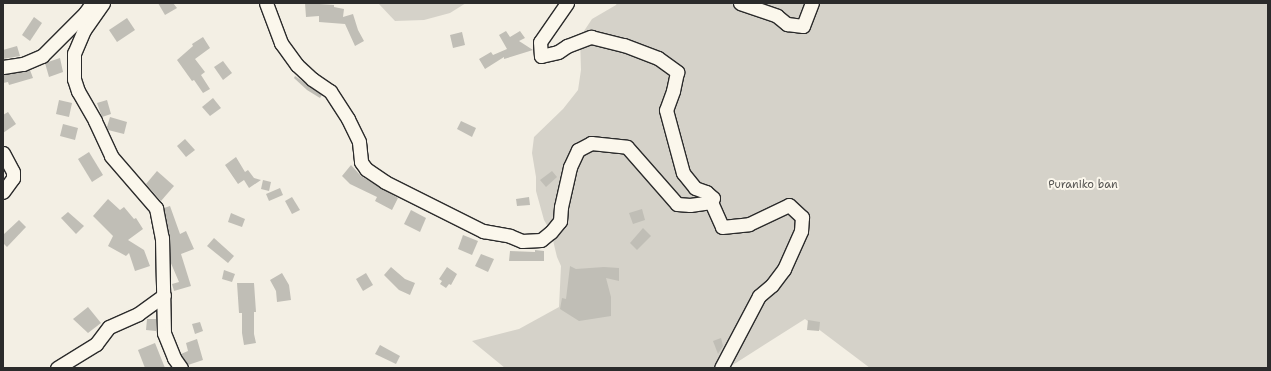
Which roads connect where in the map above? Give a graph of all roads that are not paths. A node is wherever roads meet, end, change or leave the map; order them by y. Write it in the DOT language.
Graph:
graph roads {
  1 [pos="92,3"];
  2 [pos="103,3"];
  3 [pos="266,3"];
  4 [pos="566,3"];
  5 [pos="740,3"];
  6 [pos="812,3"];
  7 [pos="3,67"];
  8 [pos="3,153"];
  9 [pos="3,192"];
  10 [pos="711,202"];
  11 [pos="164,295"];
  12 [pos="57,368"];
  13 [pos="181,368"];
  14 [pos="721,368"];
  1 -- 7 [label="street"];
  2 -- 11 [label="street"];
  3 -- 10 [label="street"];
  4 -- 10 [label="street"];
  5 -- 6 [label="street"];
  8 -- 9 [label="street"];
  10 -- 14 [label="street"];
  11 -- 12 [label="street"];
  11 -- 13 [label="street"];
}
